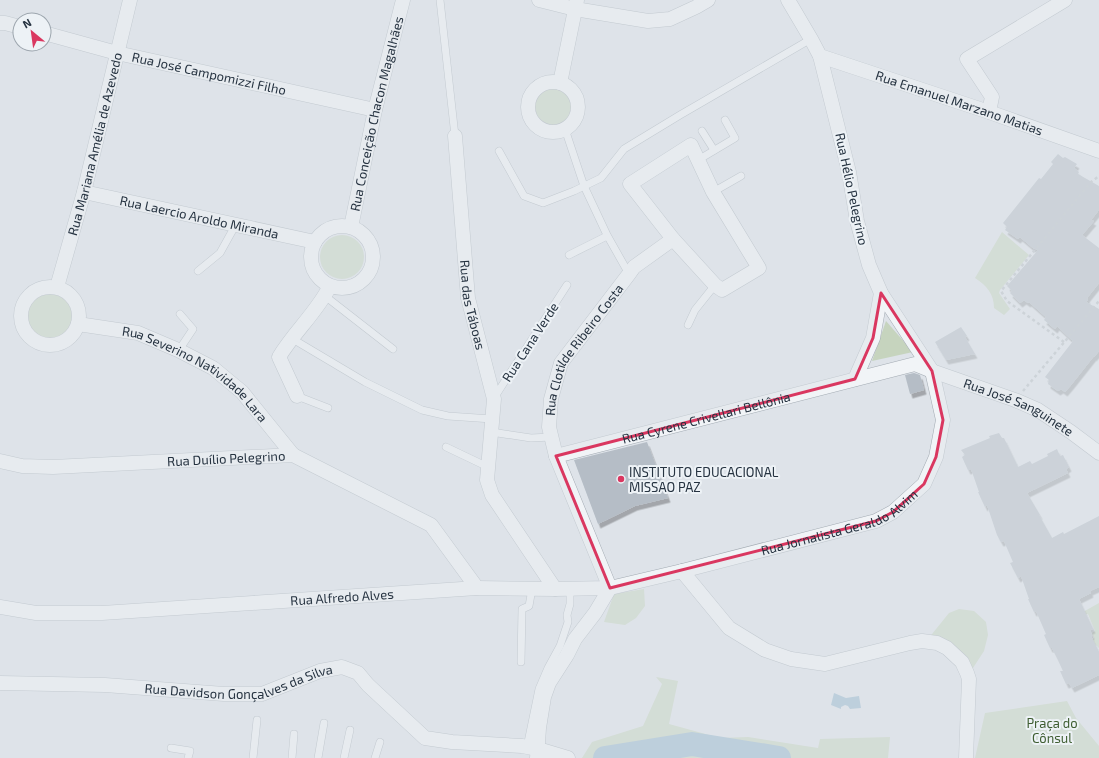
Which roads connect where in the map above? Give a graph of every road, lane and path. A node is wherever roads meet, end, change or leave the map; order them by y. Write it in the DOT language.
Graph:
graph roads {
  1 [pos="130,0"];
  2 [pos="403,0"];
  3 [pos="440,0"];
  4 [pos="539,0"];
  5 [pos="708,0"];
  6 [pos="788,0"];
  7 [pos="1065,0"];
  8 [pos="576,4"];
  9 [pos="0,23"];
  10 [pos="12,25"];
  11 [pos="52,35"];
  12 [pos="811,39"];
  13 [pos="117,53"];
  14 [pos="820,56"];
  15 [pos="560,83"];
  16 [pos="375,110"];
  17 [pos="989,112"];
  18 [pos="725,120"];
  19 [pos="565,129"];
  20 [pos="702,131"];
  21 [pos="455,136"];
  22 [pos="714,150"];
  23 [pos="499,151"];
  24 [pos="1099,151"];
  25 [pos="698,160"];
  26 [pos="742,176"];
  27 [pos="1099,176"];
  28 [pos="584,186"];
  29 [pos="84,192"];
  30 [pos="713,192"];
  31 [pos="235,226"];
  32 [pos="351,227"];
  33 [pos="608,236"];
  34 [pos="673,239"];
  35 [pos="315,242"];
  36 [pos="569,255"];
  37 [pos="198,271"];
  38 [pos="629,274"];
  39 [pos="567,285"];
  40 [pos="715,285"];
  41 [pos="58,287"];
  42 [pos="328,291"];
  43 [pos="882,294"];
  44 [pos="1099,301"];
  45 [pos="180,314"];
  46 [pos="78,324"];
  47 [pos="688,325"];
  48 [pos="291,338"];
  49 [pos="1064,342"];
  50 [pos="393,349"];
  51 [pos="179,350"];
  52 [pos="932,371"];
  53 [pos="855,379"];
  54 [pos="297,396"];
  55 [pos="494,399"];
  56 [pos="1015,400"];
  57 [pos="328,408"];
  58 [pos="492,426"];
  59 [pos="551,437"];
  60 [pos="446,447"];
  61 [pos="1099,453"];
  62 [pos="293,455"];
  63 [pos="556,456"];
  64 [pos="0,461"];
  65 [pos="488,467"];
  66 [pos="682,572"];
  67 [pos="477,588"];
  68 [pos="610,588"];
  69 [pos="532,589"];
  70 [pos="562,589"];
  71 [pos="0,607"];
  72 [pos="521,662"];
  73 [pos="0,683"];
  74 [pos="257,720"];
  75 [pos="324,723"];
  76 [pos="350,730"];
  77 [pos="294,734"];
  78 [pos="380,742"];
  79 [pos="171,748"];
  80 [pos="534,751"];
  81 [pos="188,758"];
  82 [pos="253,758"];
  83 [pos="292,758"];
  84 [pos="318,758"];
  85 [pos="344,758"];
  86 [pos="375,758"];
  87 [pos="568,758"];
  88 [pos="966,758"];
  1 -- 13 [label="street, Rua Mariana Amélia de Azevedo"];
  2 -- 16 [label="street, Rua Conceição Chacon Magalhães"];
  3 -- 21 [label="lane, Rua das Táboas"];
  4 -- 8 [label="street"];
  5 -- 8 [label="street"];
  6 -- 12 [label="street, Rua Hélio Pelegrino"];
  7 -- 17 [label="street"];
  8 -- 15 [label="street"];
  9 -- 10 [label="street"];
  11 -- 13 [label="street, Rua José Campomizzi Filho"];
  12 -- 14 [label="street, Rua Hélio Pelegrino"];
  12 -- 28 [label="lane"];
  13 -- 16 [label="street, Rua José Campomizzi Filho"];
  13 -- 29 [label="street, Rua Mariana Amélia de Azevedo"];
  14 -- 17 [label="street, Rua Emanuel Marzano Matias"];
  14 -- 43 [label="street, Rua Hélio Pelegrino"];
  15 -- 19 [label="street"];
  15 -- 19 [label="street"];
  16 -- 32 [label="street, Rua Conceição Chacon Magalhães"];
  17 -- 24 [label="street, Rua Emanuel Marzano Matias"];
  18 -- 22 [label="lane"];
  19 -- 28 [label="lane, Rua Clotilde Ribeiro Costa"];
  20 -- 22 [label="lane"];
  21 -- 55 [label="street, Rua das Táboas"];
  22 -- 25 [label="lane"];
  23 -- 28 [label="lane"];
  25 -- 30 [label="street"];
  25 -- 34 [label="street"];
  26 -- 30 [label="lane"];
  27 -- 49 [label="path"];
  28 -- 33 [label="lane, Rua Clotilde Ribeiro Costa"];
  29 -- 31 [label="street, Rua Laercio Aroldo Miranda"];
  29 -- 41 [label="street, Rua Mariana Amélia de Azevedo"];
  30 -- 40 [label="street"];
  31 -- 35 [label="street, Rua Laercio Aroldo Miranda"];
  31 -- 37 [label="lane"];
  32 -- 35 [label="street"];
  32 -- 42 [label="street"];
  33 -- 36 [label="lane"];
  33 -- 38 [label="lane, Rua Clotilde Ribeiro Costa"];
  34 -- 38 [label="street, Rua Clotilde Ribeiro Costa"];
  34 -- 40 [label="street"];
  35 -- 42 [label="street"];
  38 -- 59 [label="street, Rua Clotilde Ribeiro Costa"];
  39 -- 55 [label="lane, Rua Cana Verde"];
  40 -- 47 [label="lane"];
  41 -- 46 [label="street"];
  41 -- 46 [label="street"];
  42 -- 48 [label="street"];
  42 -- 50 [label="lane"];
  43 -- 52 [label="street, Rua Hélio Pelegrino"];
  43 -- 53 [label="street"];
  44 -- 49 [label="path"];
  45 -- 51 [label="lane"];
  46 -- 51 [label="street, Rua Severino Natividade Lara"];
  48 -- 54 [label="street"];
  48 -- 58 [label="lane"];
  49 -- 56 [label="path"];
  51 -- 62 [label="street, Rua Severino Natividade Lara"];
  52 -- 53 [label="street, Rua Cyrene Crivellari Bellônia"];
  52 -- 56 [label="street, Rua José Sanguinete"];
  52 -- 66 [label="street, Rua Jornalista Geraldo Alvim"];
  53 -- 63 [label="street, Rua Cyrene Crivellari Bellônia"];
  54 -- 57 [label="lane"];
  55 -- 58 [label="street, Rua das Táboas"];
  56 -- 61 [label="street, Rua José Sanguinete"];
  58 -- 59 [label="lane"];
  58 -- 65 [label="street, Rua das Táboas"];
  59 -- 63 [label="street, Rua Clotilde Ribeiro Costa"];
  60 -- 65 [label="lane"];
  62 -- 64 [label="street, Rua Duílio Pelegrino"];
  62 -- 67 [label="street, Rua Duílio Pelegrino"];
  63 -- 68 [label="street, Rua Clotilde Ribeiro Costa"];
  65 -- 70 [label="street, Rua das Táboas"];
  66 -- 68 [label="street, Rua Alfredo Alves"];
  66 -- 88 [label="street"];
  67 -- 69 [label="street, Rua Alfredo Alves"];
  67 -- 71 [label="street, Rua Alfredo Alves"];
  68 -- 70 [label="street, Rua Alfredo Alves"];
  68 -- 80 [label="street"];
  69 -- 70 [label="street, Rua Alfredo Alves"];
  69 -- 72 [label="lane"];
  70 -- 80 [label="lane"];
  73 -- 80 [label="street, Rua Davidson Gonçalves da Silva"];
  74 -- 82 [label="lane"];
  75 -- 84 [label="lane"];
  76 -- 85 [label="lane"];
  77 -- 83 [label="lane"];
  78 -- 86 [label="lane"];
  79 -- 81 [label="lane"];
  80 -- 87 [label="street, Rua Davidson Gonçalves da Silva"];
}
